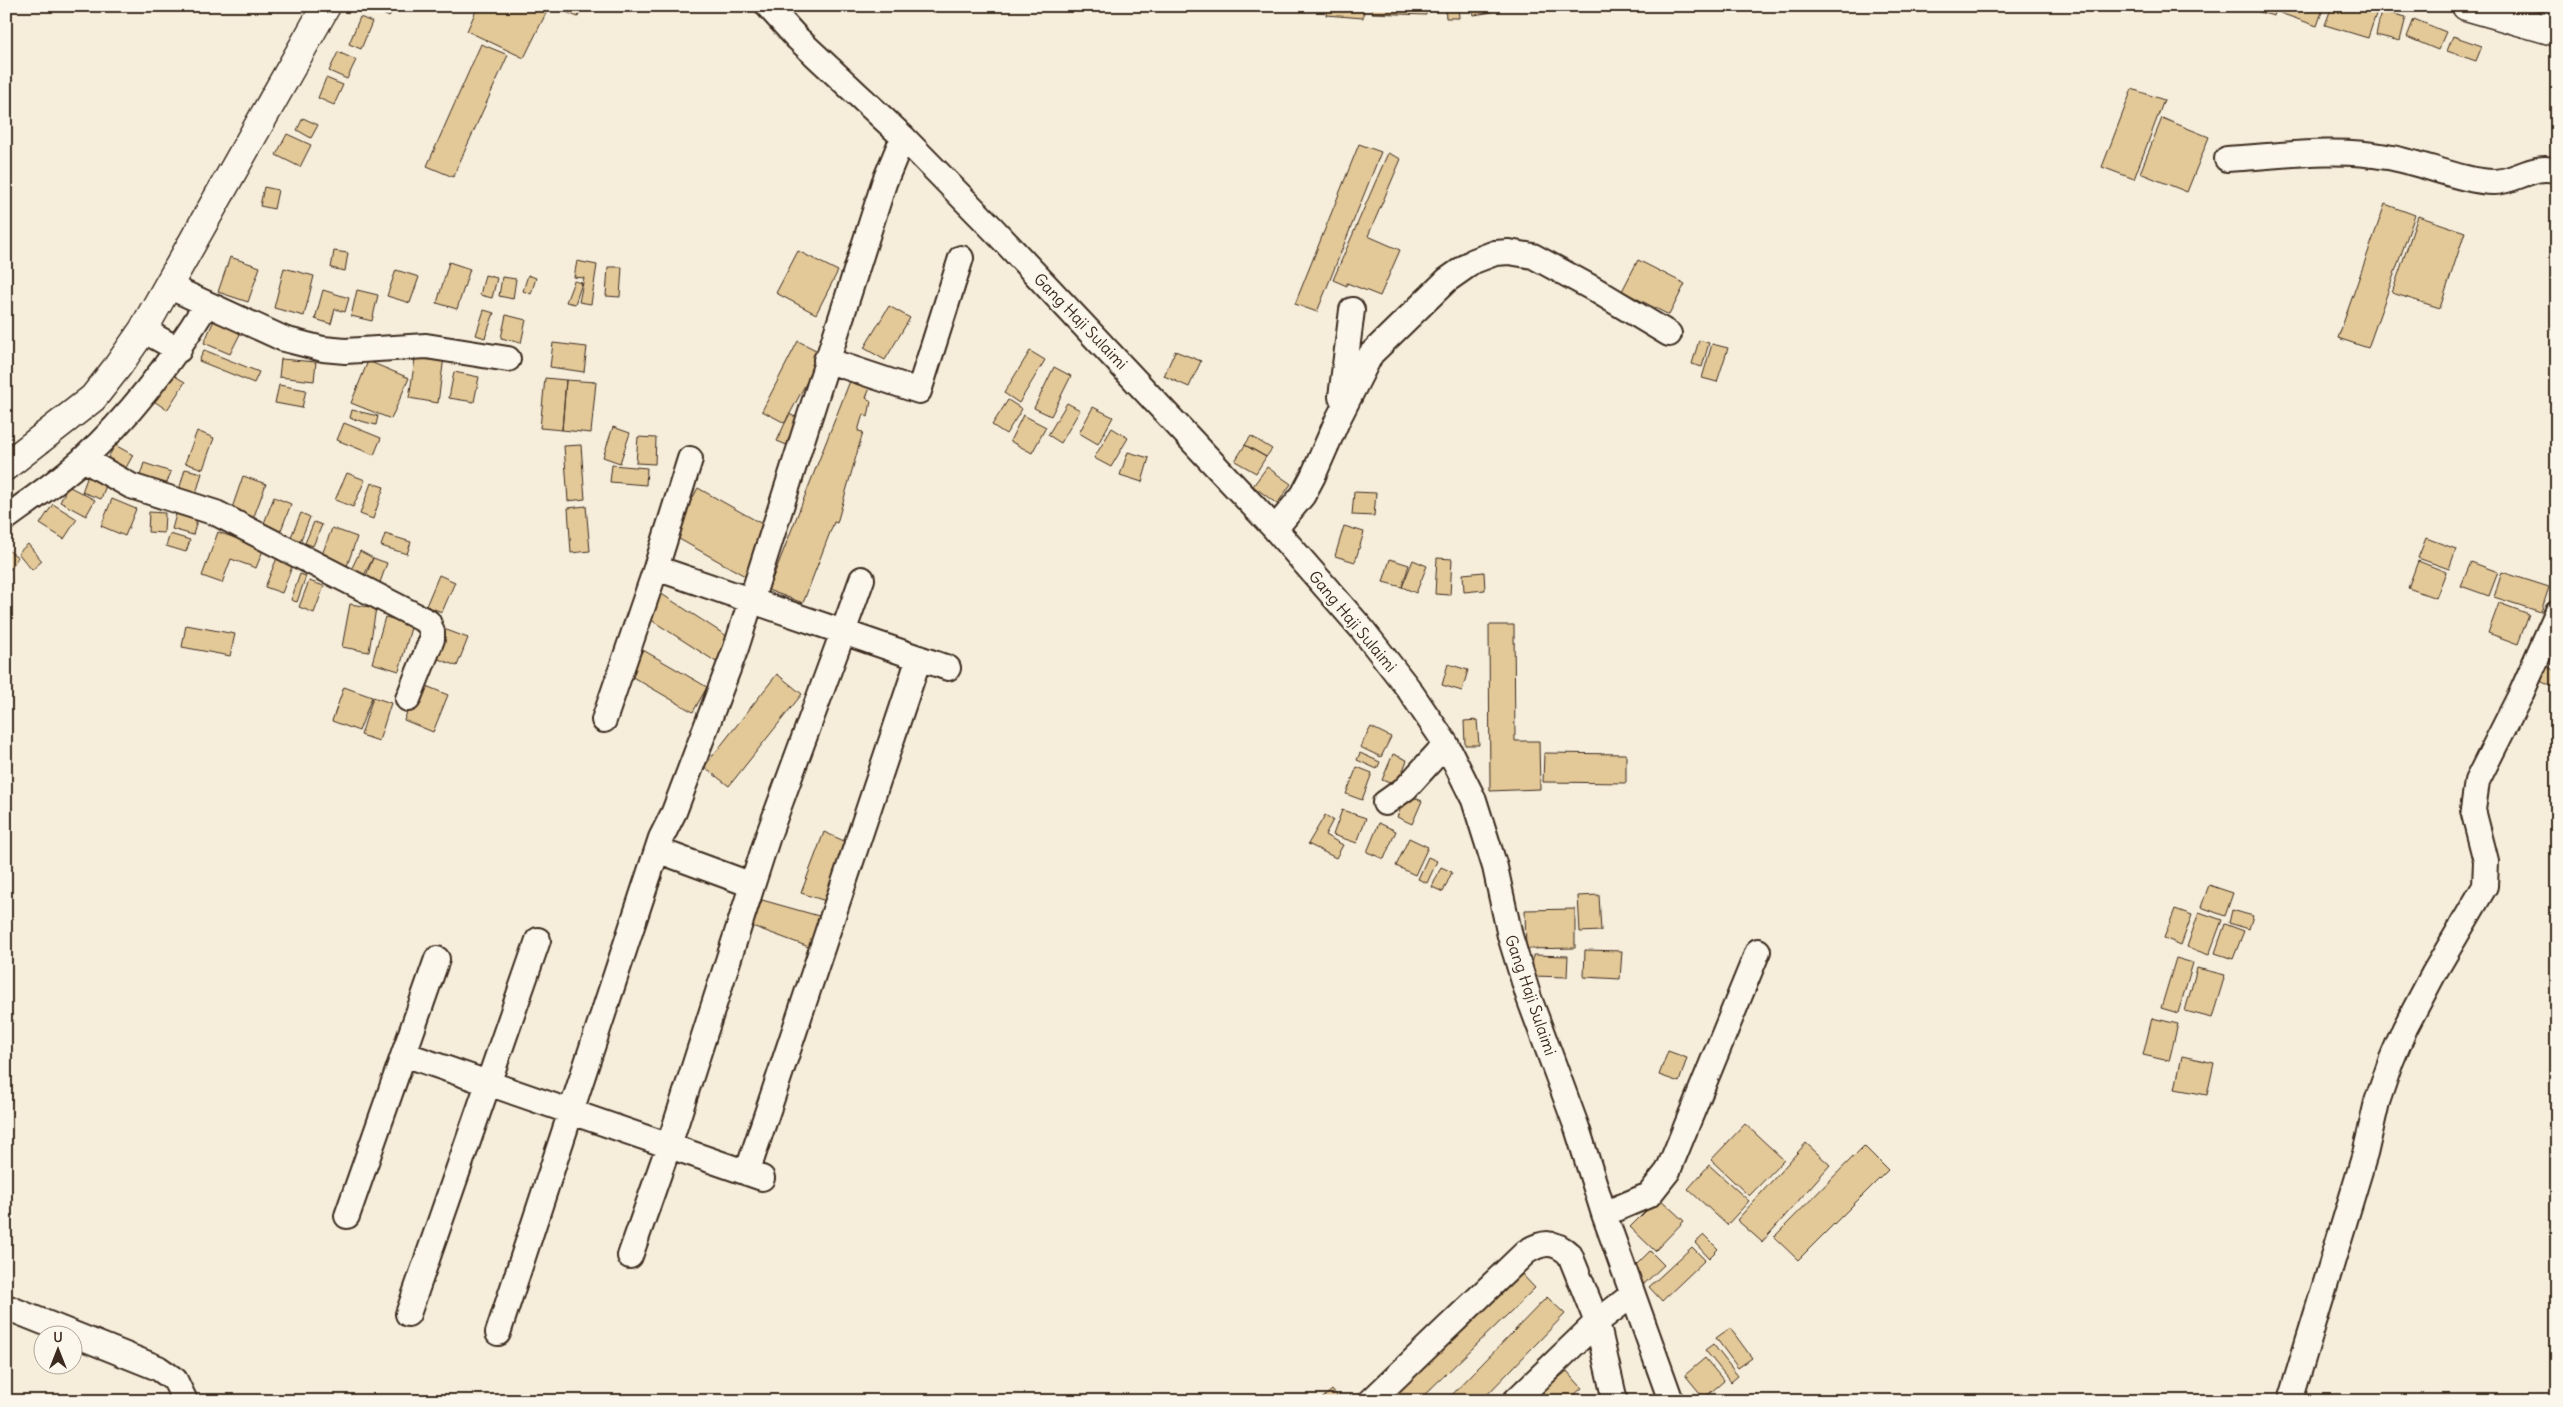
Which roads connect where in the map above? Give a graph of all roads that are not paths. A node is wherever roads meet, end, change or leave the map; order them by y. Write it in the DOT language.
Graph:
graph roads {
  1 [pos="326,6"];
  2 [pos="768,6"];
  3 [pos="2466,6"];
  4 [pos="2552,23"];
  5 [pos="903,137"];
  6 [pos="2227,159"];
  7 [pos="2557,170"];
  8 [pos="962,258"];
  9 [pos="188,296"];
  10 [pos="1352,310"];
  11 [pos="1669,334"];
  12 [pos="162,340"];
  13 [pos="508,359"];
  14 [pos="826,360"];
  15 [pos="1338,419"];
  16 [pos="83,459"];
  17 [pos="690,459"];
  18 [pos="6,466"];
  19 [pos="8,509"];
  20 [pos="1275,528"];
  21 [pos="656,568"];
  22 [pos="862,579"];
  23 [pos="750,601"];
  24 [pos="2557,613"];
  25 [pos="843,632"];
  26 [pos="919,658"];
  27 [pos="948,668"];
  28 [pos="408,699"];
  29 [pos="604,720"];
  30 [pos="1446,744"];
  31 [pos="1385,803"];
  32 [pos="657,850"];
  33 [pos="752,885"];
  34 [pos="538,940"];
  35 [pos="1758,951"];
  36 [pos="437,959"];
  37 [pos="404,1054"];
  38 [pos="488,1084"];
  39 [pos="571,1111"];
  40 [pos="669,1146"];
  41 [pos="1604,1214"];
  42 [pos="347,1216"];
  43 [pos="630,1256"];
  44 [pos="1632,1295"];
  45 [pos="6,1307"];
  46 [pos="408,1314"];
  47 [pos="1597,1322"];
  48 [pos="498,1333"];
  49 [pos="185,1401"];
  50 [pos="1371,1401"];
  51 [pos="1515,1401"];
  52 [pos="1615,1401"];
  53 [pos="1670,1401"];
  54 [pos="2290,1401"];
  1 -- 9 [label="street"];
  2 -- 5 [label="street, Gang Haji Sulaimi"];
  3 -- 4 [label="street"];
  5 -- 14 [label="street"];
  5 -- 20 [label="street, Gang Haji Sulaimi"];
  6 -- 7 [label="street"];
  8 -- 14 [label="street"];
  9 -- 12 [label="street"];
  9 -- 12 [label="street"];
  9 -- 13 [label="street"];
  10 -- 15 [label="street"];
  11 -- 15 [label="street"];
  12 -- 16 [label="street"];
  12 -- 18 [label="street"];
  14 -- 23 [label="street"];
  15 -- 20 [label="street"];
  16 -- 19 [label="street"];
  16 -- 28 [label="street"];
  17 -- 21 [label="street"];
  20 -- 30 [label="street, Gang Haji Sulaimi"];
  21 -- 23 [label="street"];
  21 -- 29 [label="street"];
  22 -- 25 [label="street"];
  23 -- 25 [label="street"];
  23 -- 32 [label="street"];
  24 -- 54 [label="street"];
  25 -- 26 [label="street"];
  25 -- 33 [label="street"];
  26 -- 27 [label="street"];
  26 -- 40 [label="street"];
  30 -- 31 [label="street"];
  30 -- 41 [label="street, Gang Haji Sulaimi"];
  32 -- 33 [label="street"];
  32 -- 39 [label="street"];
  33 -- 40 [label="street"];
  34 -- 38 [label="street"];
  35 -- 41 [label="street"];
  36 -- 37 [label="street"];
  37 -- 38 [label="street"];
  37 -- 42 [label="street"];
  38 -- 39 [label="street"];
  38 -- 46 [label="street"];
  39 -- 40 [label="street"];
  39 -- 48 [label="street"];
  40 -- 43 [label="street"];
  41 -- 44 [label="street, Gang Haji Sulaimi"];
  44 -- 47 [label="street"];
  44 -- 53 [label="street, Gang Haji Sulaimi"];
  45 -- 49 [label="street"];
  47 -- 50 [label="street"];
  47 -- 51 [label="street"];
  47 -- 52 [label="street"];
}
